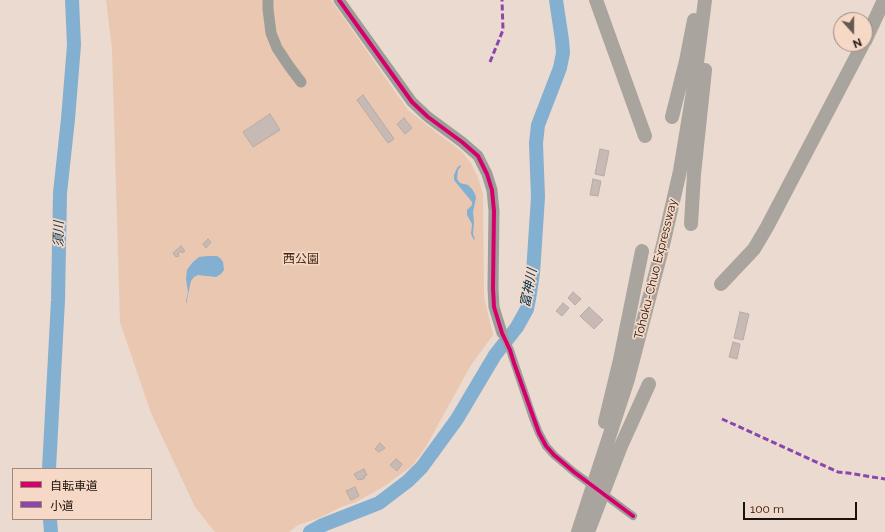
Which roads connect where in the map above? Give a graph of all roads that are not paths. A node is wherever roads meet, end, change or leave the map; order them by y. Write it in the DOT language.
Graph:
graph roads {
  1 [pos="268,0"];
  2 [pos="339,0"];
  3 [pos="596,0"];
  4 [pos="602,0"];
  5 [pos="698,0"];
  6 [pos="705,0"];
  7 [pos="710,0"];
  8 [pos="884,0"];
  9 [pos="873,18"];
  10 [pos="873,24"];
  11 [pos="854,52"];
  12 [pos="859,52"];
  13 [pos="301,82"];
  14 [pos="672,117"];
  15 [pos="691,224"];
  16 [pos="642,251"];
  17 [pos="502,333"];
  18 [pos="649,384"];
  19 [pos="598,476"];
  20 [pos="633,516"];
  21 [pos="580,528"];
  1 -- 13 [label="street"];
  2 -- 17 [label="street"];
  3 -- 4 [label="highway"];
  5 -- 14 [label="highway"];
  6 -- 19 [label="highway, Tohoku-Chuo Expressway"];
  7 -- 15 [label="highway"];
  8 -- 9 [label="highway"];
  8 -- 10 [label="highway"];
  11 -- 12 [label="highway"];
  16 -- 19 [label="highway"];
  17 -- 20 [label="street"];
  18 -- 19 [label="highway"];
  19 -- 21 [label="highway, Tohoku-Chuo Expressway"];
  19 -- 21 [label="highway"];
}
